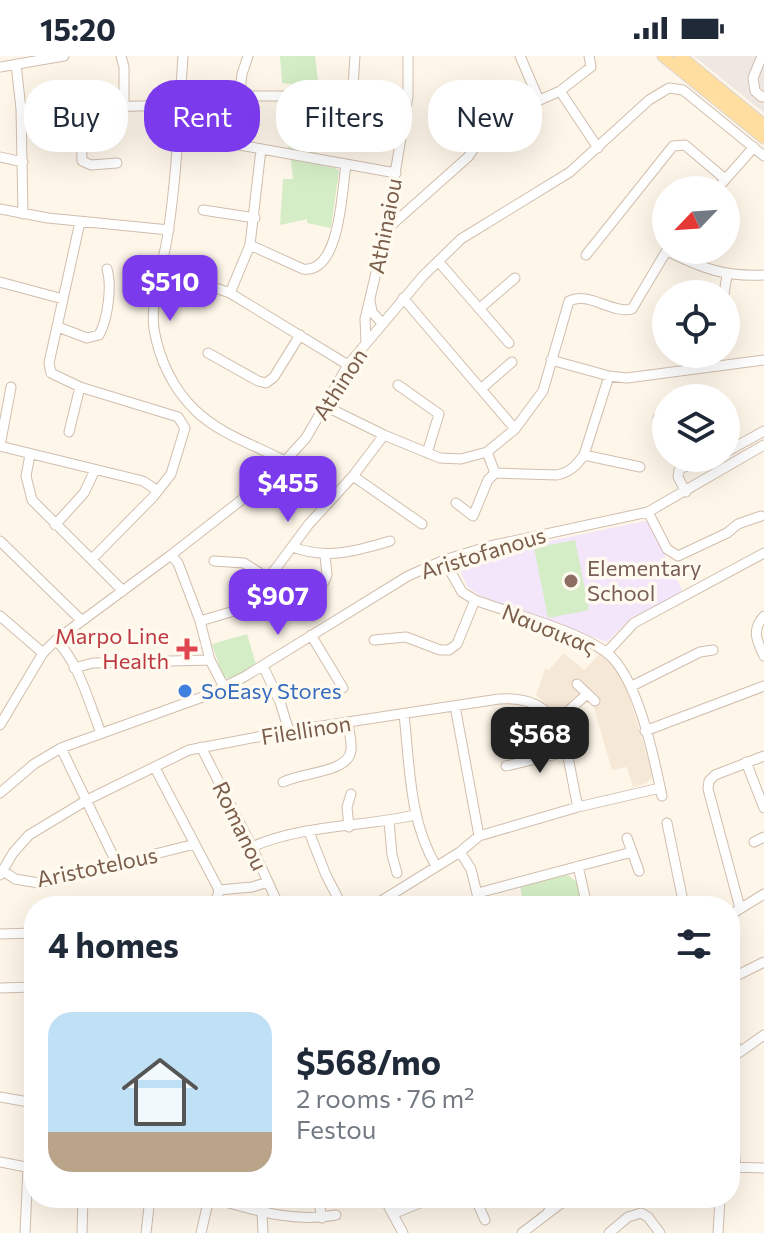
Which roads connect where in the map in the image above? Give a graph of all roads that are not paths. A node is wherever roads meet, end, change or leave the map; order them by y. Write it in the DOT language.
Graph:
graph roads {
  1 [pos="64,56"];
  2 [pos="121,56"];
  3 [pos="183,56"];
  4 [pos="248,56"];
  5 [pos="355,56"];
  6 [pos="408,56"];
  7 [pos="520,56"];
  8 [pos="589,56"];
  9 [pos="663,56"];
  10 [pos="762,56"];
  11 [pos="16,64"];
  12 [pos="685,66"];
  13 [pos="0,67"];
  14 [pos="124,80"];
  15 [pos="182,80"];
  16 [pos="242,80"];
  17 [pos="353,80"];
  18 [pos="530,80"];
  19 [pos="560,91"];
  20 [pos="762,97"];
  21 [pos="542,99"];
  22 [pos="21,109"];
  23 [pos="24,109"];
  24 [pos="764,125"];
  25 [pos="764,138"];
  26 [pos="754,147"];
  27 [pos="598,148"];
  28 [pos="261,149"];
  29 [pos="80,152"];
  30 [pos="177,152"];
  31 [pos="471,152"];
  32 [pos="764,156"];
  33 [pos="0,157"];
  34 [pos="23,162"];
  35 [pos="117,163"];
  36 [pos="346,164"];
  37 [pos="396,173"];
  38 [pos="721,176"];
  39 [pos="728,176"];
  40 [pos="0,209"];
  41 [pos="203,210"];
  42 [pos="23,214"];
  43 [pos="255,218"];
  44 [pos="80,222"];
  45 [pos="169,230"];
  46 [pos="386,230"];
  47 [pos="250,245"];
  48 [pos="586,255"];
  49 [pos="438,261"];
  50 [pos="657,264"];
  51 [pos="694,264"];
  52 [pos="107,269"];
  53 [pos="162,269"];
  54 [pos="727,275"];
  55 [pos="764,275"];
  56 [pos="515,278"];
  57 [pos="726,280"];
  58 [pos="0,282"];
  59 [pos="230,293"];
  60 [pos="403,298"];
  61 [pos="63,299"];
  62 [pos="370,300"];
  63 [pos="480,308"];
  64 [pos="382,323"];
  65 [pos="58,327"];
  66 [pos="300,335"];
  67 [pos="366,343"];
  68 [pos="509,343"];
  69 [pos="208,353"];
  70 [pos="551,360"];
  71 [pos="740,360"];
  72 [pos="764,360"];
  73 [pos="512,362"];
  74 [pos="348,365"];
  75 [pos="679,368"];
  76 [pos="609,376"];
  77 [pos="398,385"];
  78 [pos="11,387"];
  79 [pos="80,387"];
  80 [pos="481,389"];
  81 [pos="325,406"];
  82 [pos="515,429"];
  83 [pos="764,431"];
  84 [pos="69,432"];
  85 [pos="384,435"];
  86 [pos="740,443"];
  87 [pos="764,445"];
  88 [pos="0,446"];
  89 [pos="487,452"];
  90 [pos="427,453"];
  91 [pos="30,455"];
  92 [pos="584,455"];
  93 [pos="285,461"];
  94 [pos="640,467"];
  95 [pos="95,470"];
  96 [pos="679,472"];
  97 [pos="495,473"];
  98 [pos="353,476"];
  99 [pos="158,491"];
  100 [pos="686,492"];
  101 [pos="456,503"];
  102 [pos="648,512"];
  103 [pos="761,516"];
  104 [pos="422,524"];
  105 [pos="55,525"];
  106 [pos="0,541"];
  107 [pos="390,541"];
  108 [pos="293,547"];
  109 [pos="764,553"];
  110 [pos="171,555"];
  111 [pos="325,555"];
  112 [pos="92,559"];
  113 [pos="444,560"];
  114 [pos="214,561"];
  115 [pos="269,579"];
  116 [pos="307,585"];
  117 [pos="123,591"];
  118 [pos="475,600"];
  119 [pos="0,616"];
  120 [pos="764,616"];
  121 [pos="81,620"];
  122 [pos="200,621"];
  123 [pos="311,635"];
  124 [pos="56,640"];
  125 [pos="374,640"];
  126 [pos="713,650"];
  127 [pos="607,652"];
  128 [pos="43,653"];
  129 [pos="764,656"];
  130 [pos="210,660"];
  131 [pos="263,666"];
  132 [pos="74,668"];
  133 [pos="577,684"];
  134 [pos="632,686"];
  135 [pos="764,686"];
  136 [pos="224,687"];
  137 [pos="343,688"];
  138 [pos="455,706"];
  139 [pos="3,714"];
  140 [pos="404,715"];
  141 [pos="556,722"];
  142 [pos="348,723"];
  143 [pos="0,725"];
  144 [pos="289,731"];
  145 [pos="645,731"];
  146 [pos="101,733"];
  147 [pos="201,747"];
  148 [pos="61,748"];
  149 [pos="565,752"];
  150 [pos="764,756"];
  151 [pos="746,762"];
  152 [pos="506,766"];
  153 [pos="155,768"];
  154 [pos="283,782"];
  155 [pos="0,793"];
  156 [pos="351,794"];
  157 [pos="87,800"];
  158 [pos="578,807"];
  159 [pos="764,808"];
  160 [pos="415,815"];
  161 [pos="389,821"];
  162 [pos="667,823"];
  163 [pos="349,827"];
  164 [pos="309,832"];
  165 [pos="479,836"];
  166 [pos="764,837"];
  167 [pos="627,838"];
  168 [pos="754,842"];
  169 [pos="195,844"];
  170 [pos="252,847"];
  171 [pos="460,852"];
  172 [pos="632,852"];
  173 [pos="117,864"];
  174 [pos="436,866"];
  175 [pos="578,866"];
  176 [pos="639,871"];
  177 [pos="1,872"];
  178 [pos="397,873"];
  179 [pos="268,882"];
  180 [pos="219,890"];
  181 [pos="478,893"];
  182 [pos="764,894"];
  183 [pos="218,896"];
  184 [pos="273,896"];
  185 [pos="337,896"];
  186 [pos="396,896"];
  187 [pos="478,896"];
  188 [pos="585,896"];
  189 [pos="682,896"];
  190 [pos="737,896"];
  191 [pos="740,908"];
  192 [pos="24,933"];
  193 [pos="0,934"];
  194 [pos="764,962"];
  195 [pos="740,974"];
  196 [pos="24,987"];
  197 [pos="0,988"];
  198 [pos="764,1035"];
  199 [pos="740,1051"];
  200 [pos="0,1097"];
  201 [pos="24,1101"];
  202 [pos="0,1162"];
  203 [pos="24,1167"];
  204 [pos="740,1168"];
  205 [pos="764,1168"];
  206 [pos="27,1208"];
  207 [pos="83,1208"];
  208 [pos="149,1208"];
  209 [pos="208,1208"];
  210 [pos="245,1208"];
  211 [pos="320,1208"];
  212 [pos="390,1208"];
  213 [pos="408,1208"];
  214 [pos="480,1208"];
  215 [pos="551,1208"];
  216 [pos="557,1208"];
  217 [pos="719,1208"];
  218 [pos="548,1212"];
  219 [pos="262,1213"];
  220 [pos="393,1214"];
  221 [pos="336,1215"];
  222 [pos="322,1218"];
  223 [pos="485,1220"];
  224 [pos="25,1233"];
  225 [pos="82,1233"];
  226 [pos="146,1233"];
  227 [pos="201,1233"];
  228 [pos="263,1233"];
  229 [pos="403,1233"];
  230 [pos="522,1233"];
  231 [pos="609,1233"];
  232 [pos="660,1233"];
  233 [pos="718,1233"];
  1 -- 11 [label="street"];
  2 -- 14 [label="street"];
  3 -- 15 [label="street"];
  4 -- 16 [label="street"];
  5 -- 17 [label="street"];
  6 -- 37 [label="street, Athinaiou"];
  7 -- 18 [label="street"];
  8 -- 19 [label="street"];
  9 -- 12 [label="main road"];
  10 -- 20 [label="street"];
  11 -- 13 [label="street"];
  11 -- 22 [label="street"];
  12 -- 24 [label="main road"];
  12 -- 25 [label="main road"];
  19 -- 21 [label="street"];
  19 -- 27 [label="street"];
  22 -- 23 [label="street"];
  22 -- 34 [label="street"];
  26 -- 27 [label="street, Athinon"];
  26 -- 32 [label="street"];
  26 -- 39 [label="street"];
  27 -- 49 [label="street, Athinon"];
  28 -- 36 [label="street"];
  28 -- 43 [label="street"];
  29 -- 35 [label="street"];
  30 -- 45 [label="street"];
  31 -- 46 [label="street"];
  33 -- 34 [label="street"];
  34 -- 42 [label="street"];
  36 -- 37 [label="street"];
  36 -- 47 [label="street"];
  37 -- 46 [label="street, Athinaiou"];
  38 -- 48 [label="street"];
  40 -- 42 [label="street"];
  41 -- 43 [label="street"];
  42 -- 44 [label="street"];
  43 -- 47 [label="street"];
  44 -- 45 [label="street"];
  44 -- 61 [label="street"];
  45 -- 53 [label="street"];
  46 -- 62 [label="street, Athinaiou"];
  47 -- 59 [label="street"];
  49 -- 60 [label="street, Athinon"];
  49 -- 63 [label="street"];
  50 -- 70 [label="street"];
  51 -- 54 [label="street"];
  52 -- 65 [label="street"];
  53 -- 59 [label="street"];
  53 -- 93 [label="street"];
  54 -- 55 [label="street"];
  54 -- 57 [label="street"];
  56 -- 63 [label="street"];
  58 -- 61 [label="street"];
  59 -- 66 [label="street"];
  60 -- 64 [label="street, Athinon"];
  60 -- 80 [label="street"];
  61 -- 65 [label="street"];
  62 -- 64 [label="street, Athinaiou"];
  62 -- 67 [label="street, Athinaiou"];
  63 -- 68 [label="street"];
  64 -- 67 [label="street, Athinon"];
  65 -- 79 [label="street"];
  66 -- 69 [label="street"];
  66 -- 74 [label="street"];
  67 -- 74 [label="street, Athinon"];
  70 -- 76 [label="street"];
  70 -- 82 [label="street"];
  71 -- 72 [label="street"];
  73 -- 80 [label="street"];
  74 -- 81 [label="street, Athinon"];
  75 -- 76 [label="street"];
  76 -- 92 [label="street"];
  77 -- 90 [label="street"];
  78 -- 88 [label="street"];
  79 -- 84 [label="street"];
  79 -- 99 [label="street"];
  80 -- 82 [label="street"];
  81 -- 85 [label="street"];
  81 -- 93 [label="street, Athinon"];
  82 -- 89 [label="street"];
  83 -- 86 [label="street"];
  85 -- 90 [label="street"];
  85 -- 98 [label="street"];
  87 -- 100 [label="street, Aristofanous"];
  88 -- 91 [label="street"];
  89 -- 90 [label="street"];
  89 -- 97 [label="street"];
  91 -- 95 [label="street"];
  91 -- 105 [label="street"];
  92 -- 94 [label="street"];
  92 -- 97 [label="street"];
  93 -- 110 [label="street, Athinon"];
  95 -- 99 [label="street"];
  95 -- 105 [label="street"];
  96 -- 100 [label="street"];
  97 -- 101 [label="street"];
  98 -- 104 [label="street"];
  98 -- 108 [label="street"];
  99 -- 112 [label="street"];
  100 -- 102 [label="street, Aristofanous"];
  102 -- 103 [label="street"];
  102 -- 113 [label="street, Aristofanous"];
  105 -- 112 [label="street"];
  106 -- 121 [label="street"];
  107 -- 111 [label="street"];
  108 -- 111 [label="street"];
  108 -- 115 [label="street"];
  109 -- 127 [label="street"];
  110 -- 117 [label="street, Athinon"];
  110 -- 122 [label="street"];
  111 -- 116 [label="street"];
  112 -- 117 [label="street"];
  113 -- 118 [label="street, Ναυσικας"];
  113 -- 123 [label="street, Aristofanous"];
  114 -- 115 [label="street"];
  115 -- 122 [label="street"];
  117 -- 121 [label="street, Athinon"];
  118 -- 125 [label="street"];
  118 -- 127 [label="street, Ναυσικας"];
  119 -- 128 [label="street"];
  120 -- 129 [label="street"];
  121 -- 124 [label="street, Athinon"];
  122 -- 130 [label="street"];
  123 -- 131 [label="street, Aristofanous"];
  123 -- 137 [label="street"];
  124 -- 128 [label="street, Athinon"];
  124 -- 132 [label="street"];
  126 -- 134 [label="street"];
  127 -- 134 [label="street, Ναυσικας"];
  128 -- 139 [label="street, Athinon"];
  130 -- 132 [label="street"];
  130 -- 136 [label="street"];
  131 -- 136 [label="street, Aristofanous"];
  131 -- 144 [label="street"];
  132 -- 146 [label="street"];
  133 -- 141 [label="street"];
  134 -- 145 [label="street, Ναυσικας"];
  135 -- 145 [label="street"];
  136 -- 146 [label="street, Aristofanous"];
  138 -- 140 [label="street, Filellinon"];
  138 -- 141 [label="street, Filellinon"];
  138 -- 165 [label="street"];
  139 -- 143 [label="street, Athinon"];
  140 -- 142 [label="street, Filellinon"];
  140 -- 160 [label="street"];
  141 -- 149 [label="street"];
  142 -- 144 [label="street, Filellinon"];
  142 -- 154 [label="street"];
  144 -- 147 [label="street, Filellinon"];
  145 -- 158 [label="street, Ναυσικας"];
  146 -- 148 [label="street, Aristofanous"];
  147 -- 153 [label="street, Filellinon"];
  147 -- 170 [label="street, Romanou"];
  148 -- 155 [label="street, Aristofanous"];
  148 -- 157 [label="street"];
  149 -- 152 [label="street"];
  149 -- 158 [label="street"];
  150 -- 151 [label="street"];
  151 -- 159 [label="street"];
  151 -- 190 [label="street"];
  153 -- 157 [label="street, Filellinon"];
  153 -- 169 [label="street"];
  156 -- 163 [label="street"];
  157 -- 173 [label="street"];
  157 -- 177 [label="street, Filellinon"];
  158 -- 165 [label="street"];
  160 -- 161 [label="street"];
  160 -- 174 [label="street"];
  161 -- 163 [label="street"];
  161 -- 178 [label="street"];
  162 -- 189 [label="street"];
  163 -- 164 [label="street"];
  164 -- 170 [label="street"];
  164 -- 185 [label="street"];
  165 -- 171 [label="street"];
  166 -- 168 [label="street"];
  167 -- 172 [label="street"];
  169 -- 173 [label="street, Aristotelous"];
  169 -- 180 [label="street"];
  170 -- 179 [label="street, Romanou"];
  171 -- 174 [label="street"];
  171 -- 181 [label="street"];
  172 -- 175 [label="street"];
  172 -- 176 [label="street"];
  173 -- 177 [label="street, Aristotelous"];
  174 -- 186 [label="street"];
  175 -- 181 [label="street"];
  175 -- 188 [label="street"];
  179 -- 180 [label="street"];
  179 -- 184 [label="street, Romanou"];
  180 -- 183 [label="street"];
  181 -- 187 [label="street"];
  182 -- 191 [label="street"];
  192 -- 193 [label="street"];
  194 -- 195 [label="street"];
  196 -- 197 [label="street"];
  198 -- 199 [label="street"];
  200 -- 201 [label="street"];
  202 -- 203 [label="street"];
  204 -- 205 [label="street"];
  206 -- 224 [label="street"];
  207 -- 225 [label="street"];
  208 -- 226 [label="street"];
  209 -- 227 [label="street"];
  210 -- 219 [label="street"];
  211 -- 222 [label="street"];
  212 -- 220 [label="street"];
  213 -- 220 [label="street"];
  214 -- 223 [label="street"];
  215 -- 218 [label="street"];
  216 -- 218 [label="street"];
  217 -- 233 [label="street"];
  218 -- 230 [label="street"];
  219 -- 222 [label="street"];
  219 -- 228 [label="street"];
  220 -- 229 [label="street"];
  221 -- 222 [label="street"];
  231 -- 232 [label="street"];
}
